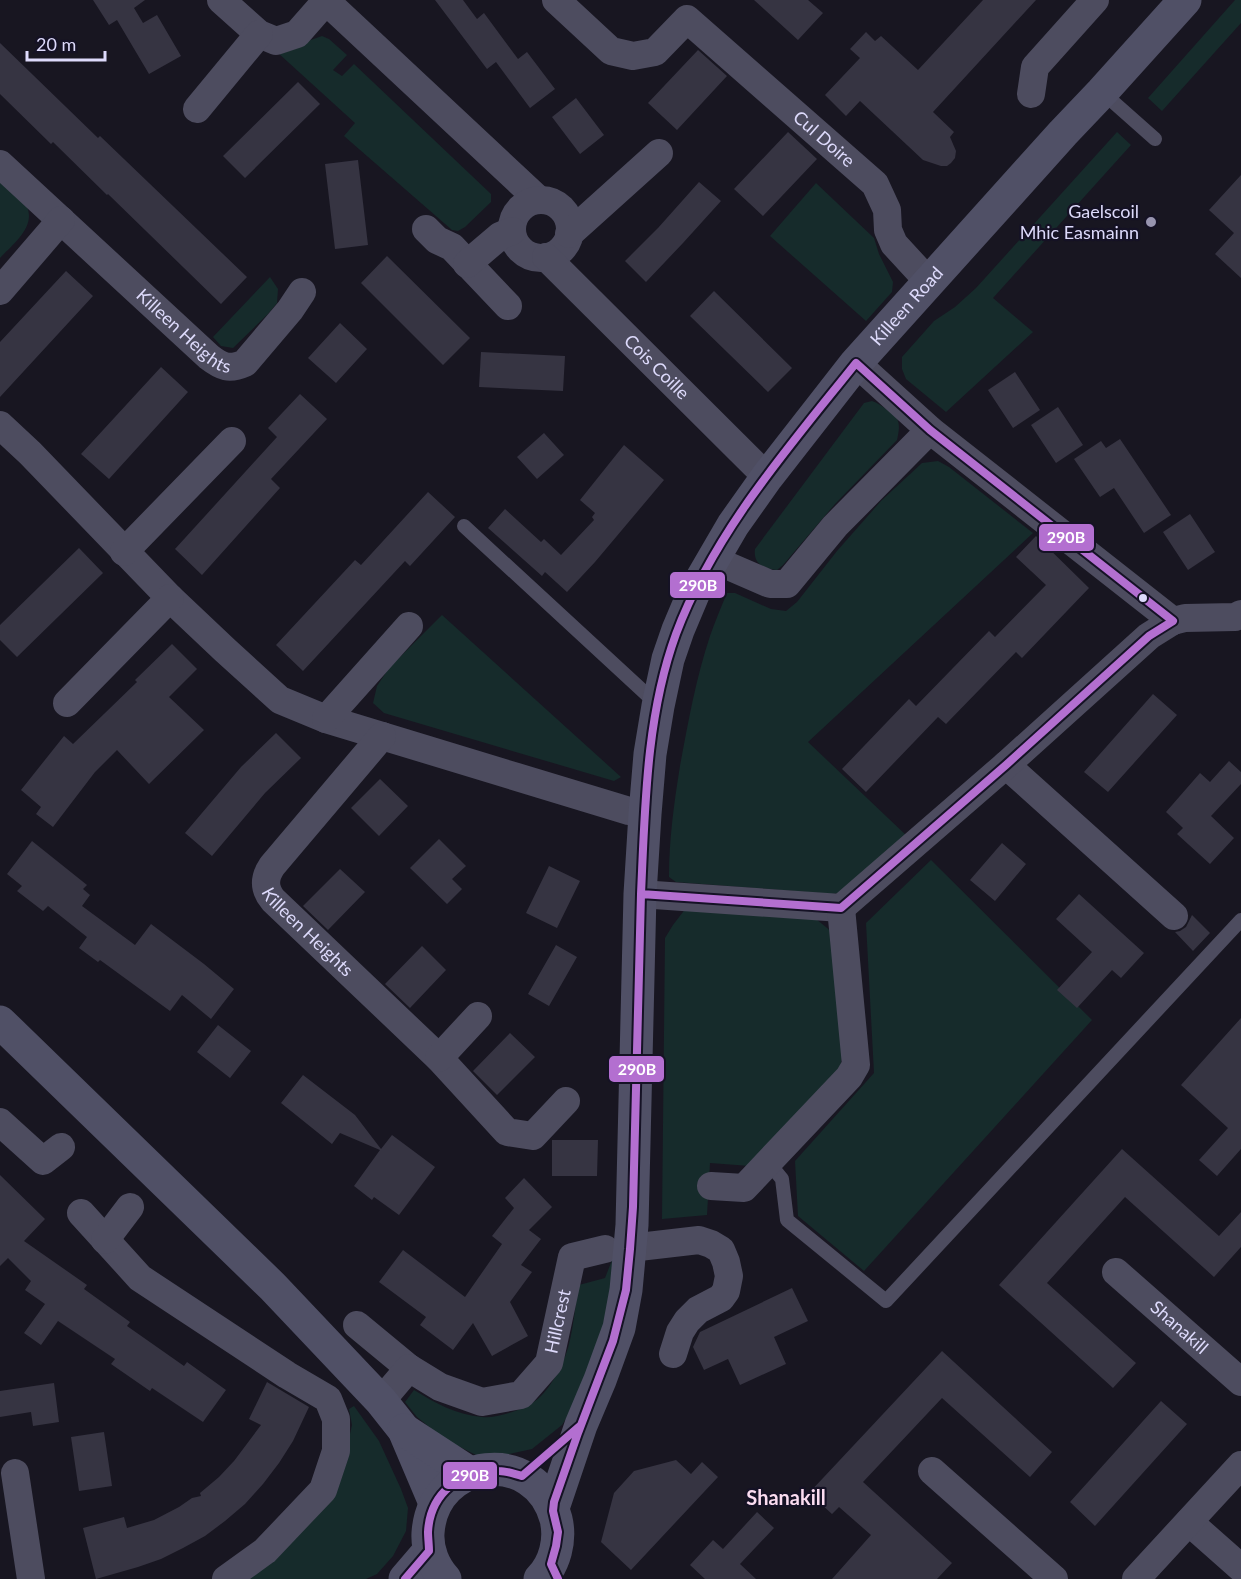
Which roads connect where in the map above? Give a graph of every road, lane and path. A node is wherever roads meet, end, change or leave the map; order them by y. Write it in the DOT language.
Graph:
graph roads {
  1 [pos="222,0"];
  2 [pos="556,0"];
  3 [pos="1095,0"];
  4 [pos="1185,0"];
  5 [pos="327,1"];
  6 [pos="695,9"];
  7 [pos="259,34"];
  8 [pos="1102,92"];
  9 [pos="1031,94"];
  10 [pos="197,109"];
  11 [pos="1155,139"];
  12 [pos="659,153"];
  13 [pos="0,164"];
  14 [pos="539,200"];
  15 [pos="61,220"];
  16 [pos="426,229"];
  17 [pos="512,231"];
  18 [pos="569,234"];
  19 [pos="546,257"];
  20 [pos="467,264"];
  21 [pos="929,282"];
  22 [pos="0,291"];
  23 [pos="302,292"];
  24 [pos="508,306"];
  25 [pos="856,363"];
  26 [pos="0,425"];
  27 [pos="930,430"];
  28 [pos="232,441"];
  29 [pos="767,477"];
  30 [pos="464,526"];
  31 [pos="124,552"];
  32 [pos="712,560"];
  33 [pos="170,598"];
  34 [pos="1241,614"];
  35 [pos="1173,621"];
  36 [pos="409,626"];
  37 [pos="67,703"];
  38 [pos="658,706"];
  39 [pos="326,718"];
  40 [pos="382,736"];
  41 [pos="1006,765"];
  42 [pos="645,814"];
  43 [pos="640,894"];
  44 [pos="841,908"];
  45 [pos="1174,916"];
  46 [pos="1241,920"];
  47 [pos="478,1016"];
  48 [pos="0,1022"];
  49 [pos="439,1058"];
  50 [pos="566,1101"];
  51 [pos="0,1122"];
  52 [pos="61,1147"];
  53 [pos="768,1161"];
  54 [pos="711,1186"];
  55 [pos="130,1207"];
  56 [pos="81,1213"];
  57 [pos="105,1240"];
  58 [pos="617,1248"];
  59 [pos="1116,1272"];
  60 [pos="357,1325"];
  61 [pos="673,1354"];
  62 [pos="409,1368"];
  63 [pos="1241,1382"];
  64 [pos="381,1401"];
  65 [pos="581,1425"];
  66 [pos="404,1430"];
  67 [pos="1241,1465"];
  68 [pos="932,1471"];
  69 [pos="15,1473"];
  70 [pos="470,1473"];
  71 [pos="522,1476"];
  72 [pos="435,1503"];
  73 [pos="552,1508"];
  74 [pos="1189,1522"];
  75 [pos="429,1551"];
  76 [pos="1241,1568"];
  77 [pos="550,1574"];
  78 [pos="32,1579"];
  79 [pos="226,1579"];
  80 [pos="405,1579"];
  81 [pos="445,1579"];
  82 [pos="1054,1579"];
  83 [pos="1136,1579"];
  1 -- 7 [label="street"];
  2 -- 6 [label="street, Cul Doire"];
  3 -- 9 [label="street"];
  4 -- 8 [label="street, Killeen Road"];
  5 -- 7 [label="street"];
  5 -- 14 [label="street"];
  6 -- 21 [label="street, Cul Doire"];
  7 -- 10 [label="street"];
  8 -- 11 [label="lane"];
  8 -- 21 [label="street, Killeen Road"];
  12 -- 18 [label="street"];
  13 -- 15 [label="street, Killeen Heights"];
  14 -- 17 [label="street"];
  14 -- 18 [label="street"];
  15 -- 22 [label="street"];
  15 -- 23 [label="street, Killeen Heights"];
  16 -- 20 [label="street"];
  17 -- 19 [label="street"];
  17 -- 20 [label="street"];
  18 -- 19 [label="street"];
  19 -- 29 [label="street, Cois Coille"];
  20 -- 24 [label="street"];
  21 -- 25 [label="street, Killeen Road"];
  25 -- 27 [label="street"];
  25 -- 29 [label="street, Killeen Road"];
  26 -- 31 [label="street"];
  27 -- 32 [label="street"];
  27 -- 35 [label="street"];
  28 -- 31 [label="street"];
  29 -- 32 [label="street, Killeen Road"];
  30 -- 38 [label="lane"];
  31 -- 33 [label="street"];
  32 -- 38 [label="street, Killeen Road"];
  33 -- 37 [label="street"];
  33 -- 39 [label="street"];
  34 -- 35 [label="street"];
  35 -- 41 [label="street"];
  36 -- 39 [label="street"];
  38 -- 42 [label="street, Killeen Road"];
  39 -- 40 [label="street"];
  40 -- 42 [label="street"];
  40 -- 49 [label="street, Killeen Heights"];
  41 -- 44 [label="street"];
  41 -- 45 [label="street"];
  42 -- 43 [label="street, Killeen Road"];
  43 -- 44 [label="street"];
  43 -- 58 [label="street, Killeen Road"];
  44 -- 53 [label="street"];
  46 -- 53 [label="lane"];
  47 -- 49 [label="street"];
  48 -- 64 [label="street"];
  49 -- 50 [label="street, Killeen Heights"];
  51 -- 52 [label="street"];
  53 -- 54 [label="street"];
  55 -- 57 [label="street"];
  56 -- 57 [label="street"];
  57 -- 79 [label="street"];
  58 -- 61 [label="street"];
  58 -- 62 [label="street, Hillcrest"];
  58 -- 65 [label="street, Killeen Road"];
  59 -- 63 [label="street, Shanakill"];
  60 -- 62 [label="street, Hillcrest"];
  62 -- 64 [label="street"];
  64 -- 66 [label="street"];
  65 -- 71 [label="street"];
  65 -- 73 [label="street, Killeen Road"];
  66 -- 70 [label="street"];
  66 -- 72 [label="street"];
  67 -- 74 [label="street"];
  68 -- 82 [label="street"];
  69 -- 78 [label="street"];
  70 -- 71 [label="street"];
  70 -- 72 [label="street"];
  71 -- 73 [label="street"];
  72 -- 75 [label="street"];
  73 -- 77 [label="street"];
  74 -- 76 [label="street"];
  74 -- 83 [label="street"];
  75 -- 80 [label="street"];
  75 -- 81 [label="street"];
}
